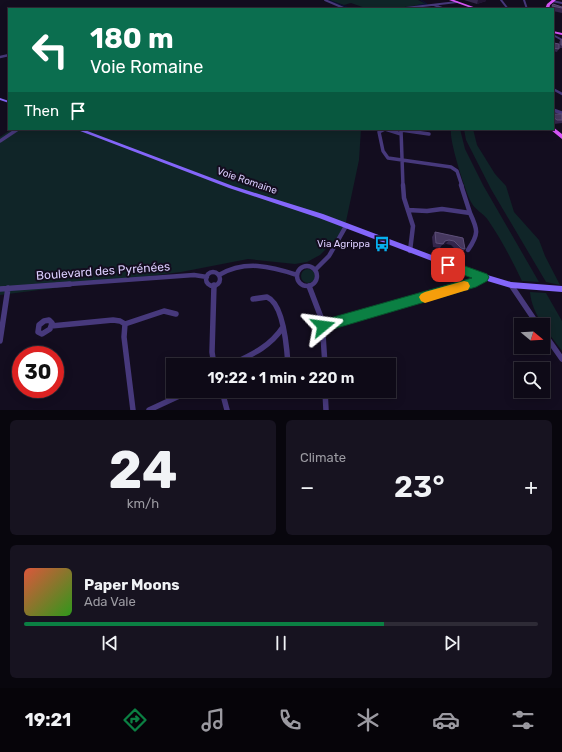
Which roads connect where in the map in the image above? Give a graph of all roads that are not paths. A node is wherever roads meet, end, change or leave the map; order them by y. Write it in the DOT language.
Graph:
graph roads {
  1 [pos="325,0"];
  2 [pos="451,0"];
  3 [pos="501,0"];
  4 [pos="553,0"];
  5 [pos="457,2"];
  6 [pos="562,3"];
  7 [pos="432,5"];
  8 [pos="548,6"];
  9 [pos="344,8"];
  10 [pos="406,8"];
  11 [pos="442,8"];
  12 [pos="474,8"];
  13 [pos="507,8"];
  14 [pos="554,34"];
  15 [pos="561,34"];
  16 [pos="562,40"];
  17 [pos="16,130"];
  18 [pos="80,130"];
  19 [pos="554,130"];
  20 [pos="401,134"];
  21 [pos="429,134"];
  22 [pos="562,137"];
  23 [pos="0,141"];
  24 [pos="402,160"];
  25 [pos="408,210"];
  26 [pos="470,213"];
  27 [pos="346,226"];
  28 [pos="468,250"];
  29 [pos="410,251"];
  30 [pos="314,270"];
  31 [pos="219,275"];
  32 [pos="297,275"];
  33 [pos="207,277"];
  34 [pos="483,277"];
  35 [pos="214,285"];
  36 [pos="511,285"];
  37 [pos="309,286"];
  38 [pos="8,288"];
  39 [pos="0,289"];
  40 [pos="560,289"];
  41 [pos="252,299"];
  42 [pos="176,314"];
  43 [pos="533,318"];
  44 [pos="125,324"];
  45 [pos="51,326"];
  46 [pos="323,326"];
  47 [pos="283,327"];
  48 [pos="0,342"];
  49 [pos="550,342"];
  50 [pos="213,358"];
  51 [pos="244,358"];
  52 [pos="287,358"];
  53 [pos="325,358"];
  54 [pos="562,359"];
  55 [pos="175,398"];
  56 [pos="224,398"];
  57 [pos="325,398"];
  58 [pos="133,410"];
  59 [pos="149,410"];
  60 [pos="228,410"];
  61 [pos="326,410"];
  1 -- 9 [label="street"];
  2 -- 5 [label="main road"];
  3 -- 13 [label="street"];
  4 -- 6 [label="street"];
  4 -- 8 [label="main road"];
  5 -- 7 [label="street"];
  5 -- 12 [label="main road"];
  7 -- 10 [label="street"];
  7 -- 11 [label="street"];
  14 -- 15 [label="main road"];
  14 -- 16 [label="street"];
  17 -- 23 [label="street"];
  18 -- 27 [label="main road, Voie Romaine"];
  19 -- 22 [label="main road"];
  20 -- 21 [label="street"];
  20 -- 24 [label="street"];
  20 -- 24 [label="street"];
  24 -- 25 [label="street"];
  24 -- 26 [label="street"];
  25 -- 26 [label="street"];
  25 -- 29 [label="street"];
  26 -- 28 [label="street"];
  27 -- 29 [label="main road, Voie Romaine"];
  27 -- 30 [label="street"];
  29 -- 34 [label="main road, Voie Romaine"];
  30 -- 32 [label="street"];
  30 -- 37 [label="street"];
  31 -- 32 [label="street"];
  31 -- 33 [label="street"];
  31 -- 35 [label="street"];
  32 -- 37 [label="street"];
  33 -- 35 [label="street"];
  33 -- 38 [label="street, Boulevard des Pyrénées"];
  34 -- 36 [label="main road, Voie Romaine"];
  34 -- 46 [label="street"];
  35 -- 50 [label="street"];
  36 -- 40 [label="main road, Voie Romaine"];
  36 -- 43 [label="street"];
  37 -- 46 [label="street"];
  38 -- 39 [label="street, Boulevard des Pyrénées"];
  38 -- 48 [label="street"];
  41 -- 47 [label="street"];
  42 -- 44 [label="street"];
  44 -- 45 [label="street"];
  44 -- 58 [label="street"];
  46 -- 53 [label="street"];
  47 -- 51 [label="street"];
  47 -- 52 [label="street"];
  49 -- 54 [label="street"];
  55 -- 59 [label="street"];
  56 -- 60 [label="street"];
  57 -- 61 [label="street"];
}
